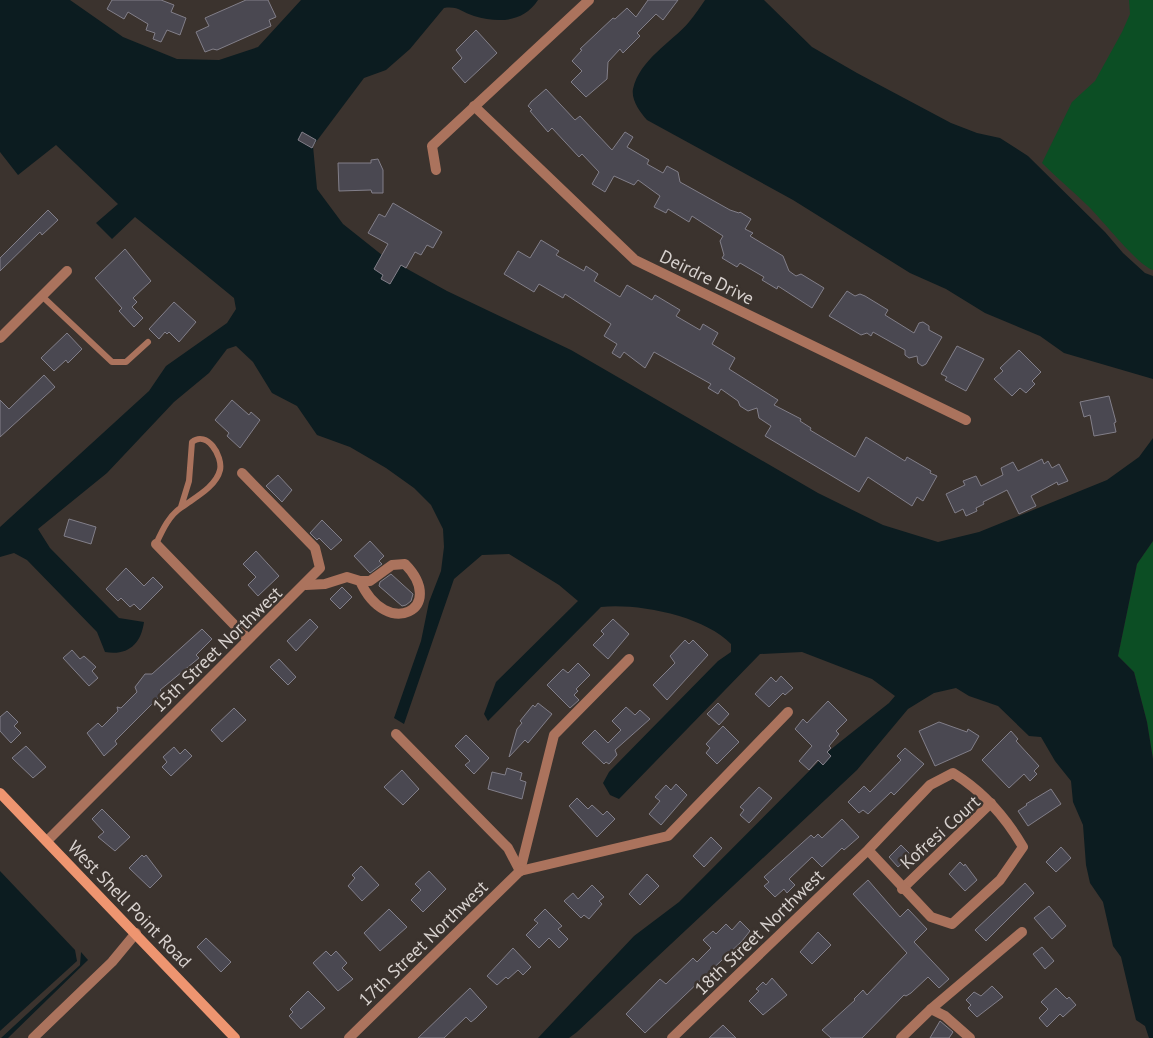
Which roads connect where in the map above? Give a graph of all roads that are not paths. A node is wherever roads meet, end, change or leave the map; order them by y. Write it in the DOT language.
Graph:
graph roads {
  1 [pos="590,0"];
  2 [pos="474,106"];
  3 [pos="436,170"];
  4 [pos="67,271"];
  5 [pos="43,297"];
  6 [pos="0,338"];
  7 [pos="148,342"];
  8 [pos="966,420"];
  9 [pos="242,473"];
  10 [pos="182,507"];
  11 [pos="156,544"];
  12 [pos="360,582"];
  13 [pos="306,585"];
  14 [pos="248,640"];
  15 [pos="629,659"];
  16 [pos="788,712"];
  17 [pos="396,734"];
  18 [pos="0,792"];
  19 [pos="991,803"];
  20 [pos="47,841"];
  21 [pos="868,850"];
  22 [pos="520,871"];
  23 [pos="902,889"];
  24 [pos="1022,932"];
  25 [pos="136,933"];
  26 [pos="931,1009"];
  27 [pos="33,1038"];
  28 [pos="235,1038"];
  29 [pos="349,1038"];
  30 [pos="672,1038"];
  31 [pos="901,1038"];
  32 [pos="970,1038"];
  1 -- 2 [label="street"];
  2 -- 3 [label="street"];
  2 -- 8 [label="street, Deirdre Drive"];
  4 -- 5 [label="street"];
  5 -- 6 [label="street"];
  5 -- 7 [label="lane"];
  9 -- 13 [label="street, 15th Street Northwest"];
  10 -- 10 [label="lane"];
  10 -- 11 [label="lane"];
  11 -- 14 [label="street"];
  12 -- 12 [label="street"];
  12 -- 13 [label="street"];
  13 -- 14 [label="street, 15th Street Northwest"];
  14 -- 20 [label="street, 15th Street Northwest"];
  15 -- 22 [label="street"];
  16 -- 22 [label="street"];
  17 -- 22 [label="street"];
  18 -- 20 [label="street, West Shell Point Road"];
  19 -- 21 [label="street, 18th Street Northwest"];
  19 -- 23 [label="street, Kofresi Court"];
  19 -- 23 [label="street, Kofresi Court"];
  20 -- 25 [label="street, West Shell Point Road"];
  21 -- 23 [label="street, Kofresi Court"];
  21 -- 30 [label="street, 18th Street Northwest"];
  22 -- 29 [label="street, 17th Street Northwest"];
  24 -- 26 [label="street"];
  25 -- 27 [label="street"];
  25 -- 28 [label="street, West Shell Point Road"];
  26 -- 31 [label="street"];
  26 -- 32 [label="street"];
}
